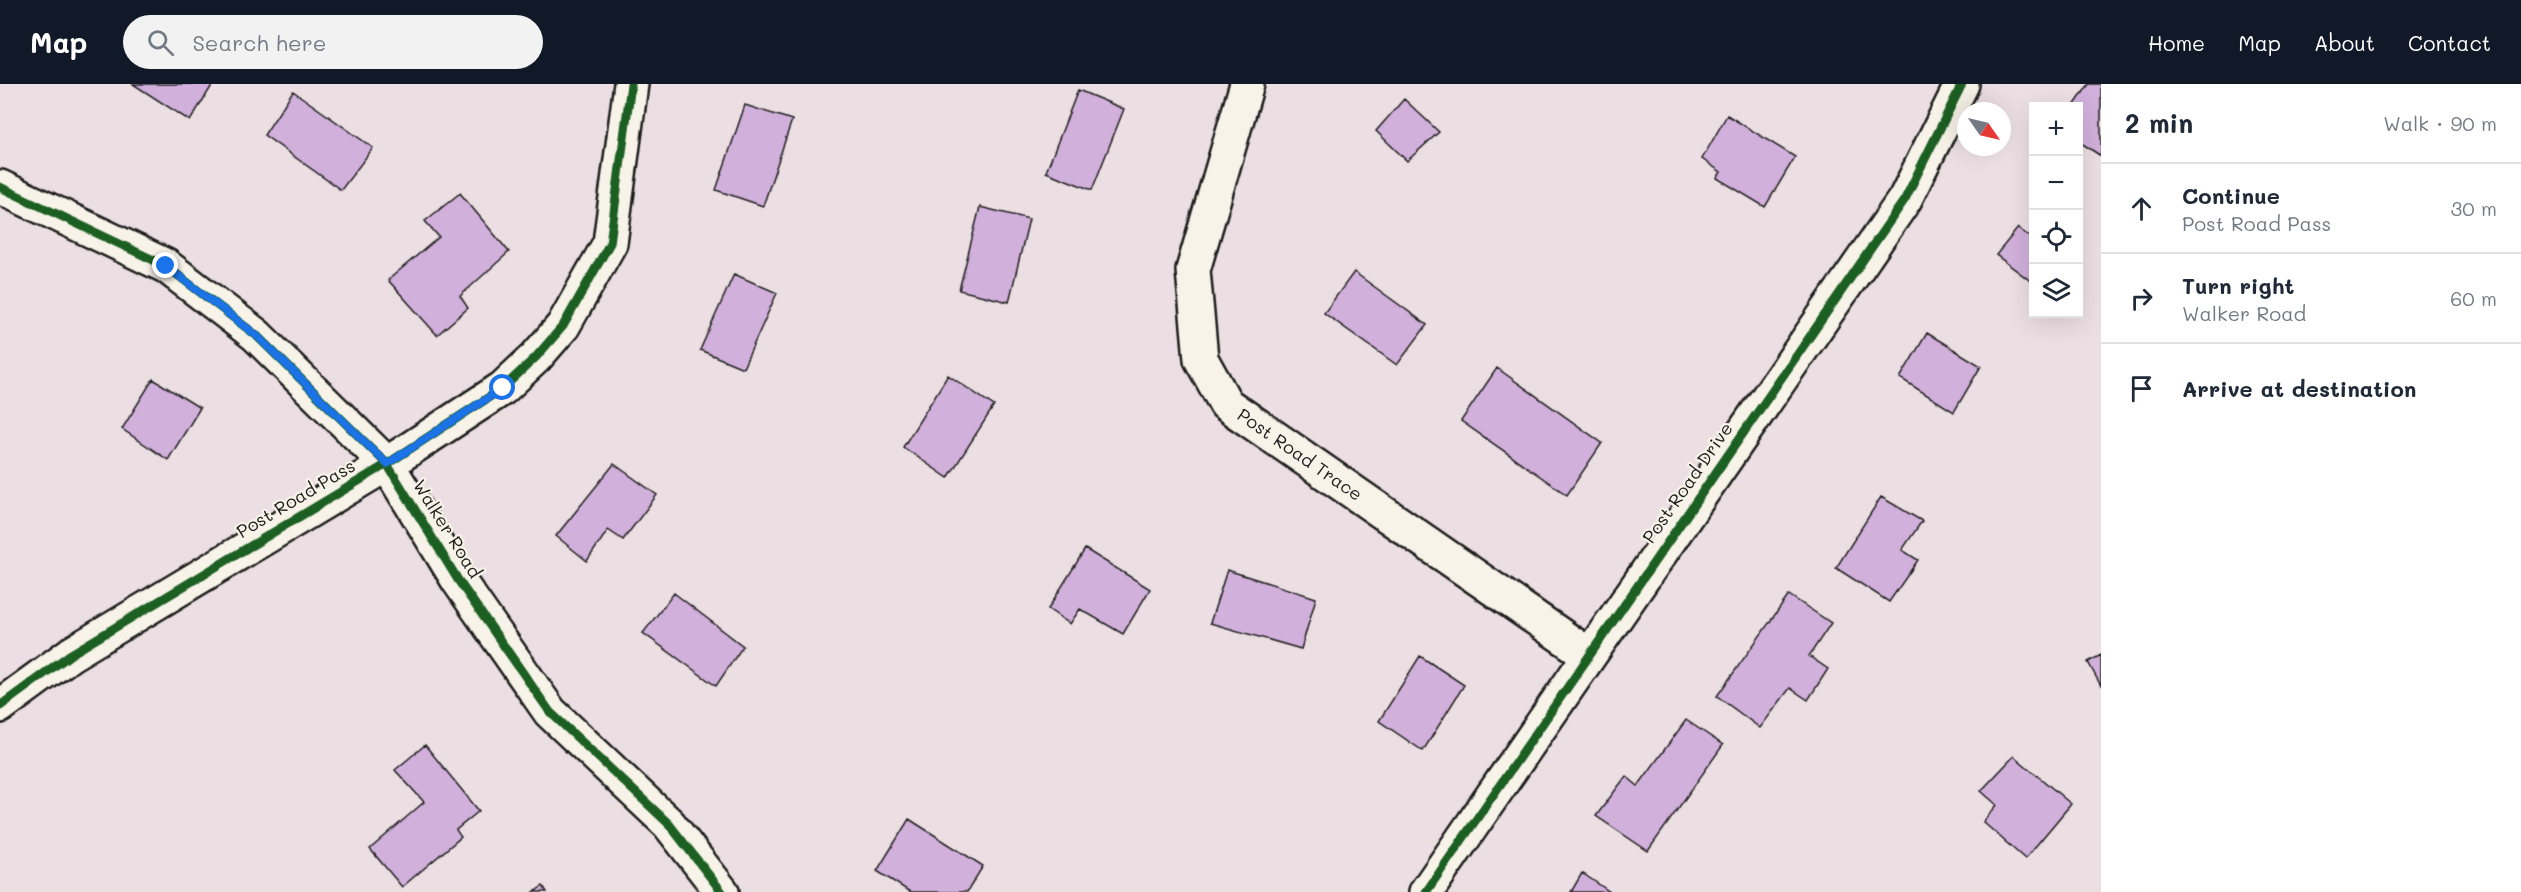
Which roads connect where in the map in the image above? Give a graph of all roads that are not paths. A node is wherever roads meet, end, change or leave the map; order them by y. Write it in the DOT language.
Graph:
graph roads {
  1 [pos="631,84"];
  2 [pos="1247,84"];
  3 [pos="1962,84"];
  4 [pos="0,187"];
  5 [pos="387,464"];
  6 [pos="1589,655"];
  7 [pos="0,706"];
  8 [pos="722,892"];
  9 [pos="1426,892"];
  1 -- 5 [label="street, Post Road Pass"];
  2 -- 6 [label="street, Post Road Trace"];
  3 -- 6 [label="street, Post Road Drive"];
  4 -- 5 [label="street, Walker Road"];
  5 -- 7 [label="street, Post Road Pass"];
  5 -- 8 [label="street, Walker Road"];
  6 -- 9 [label="street, Post Road Drive"];
}
